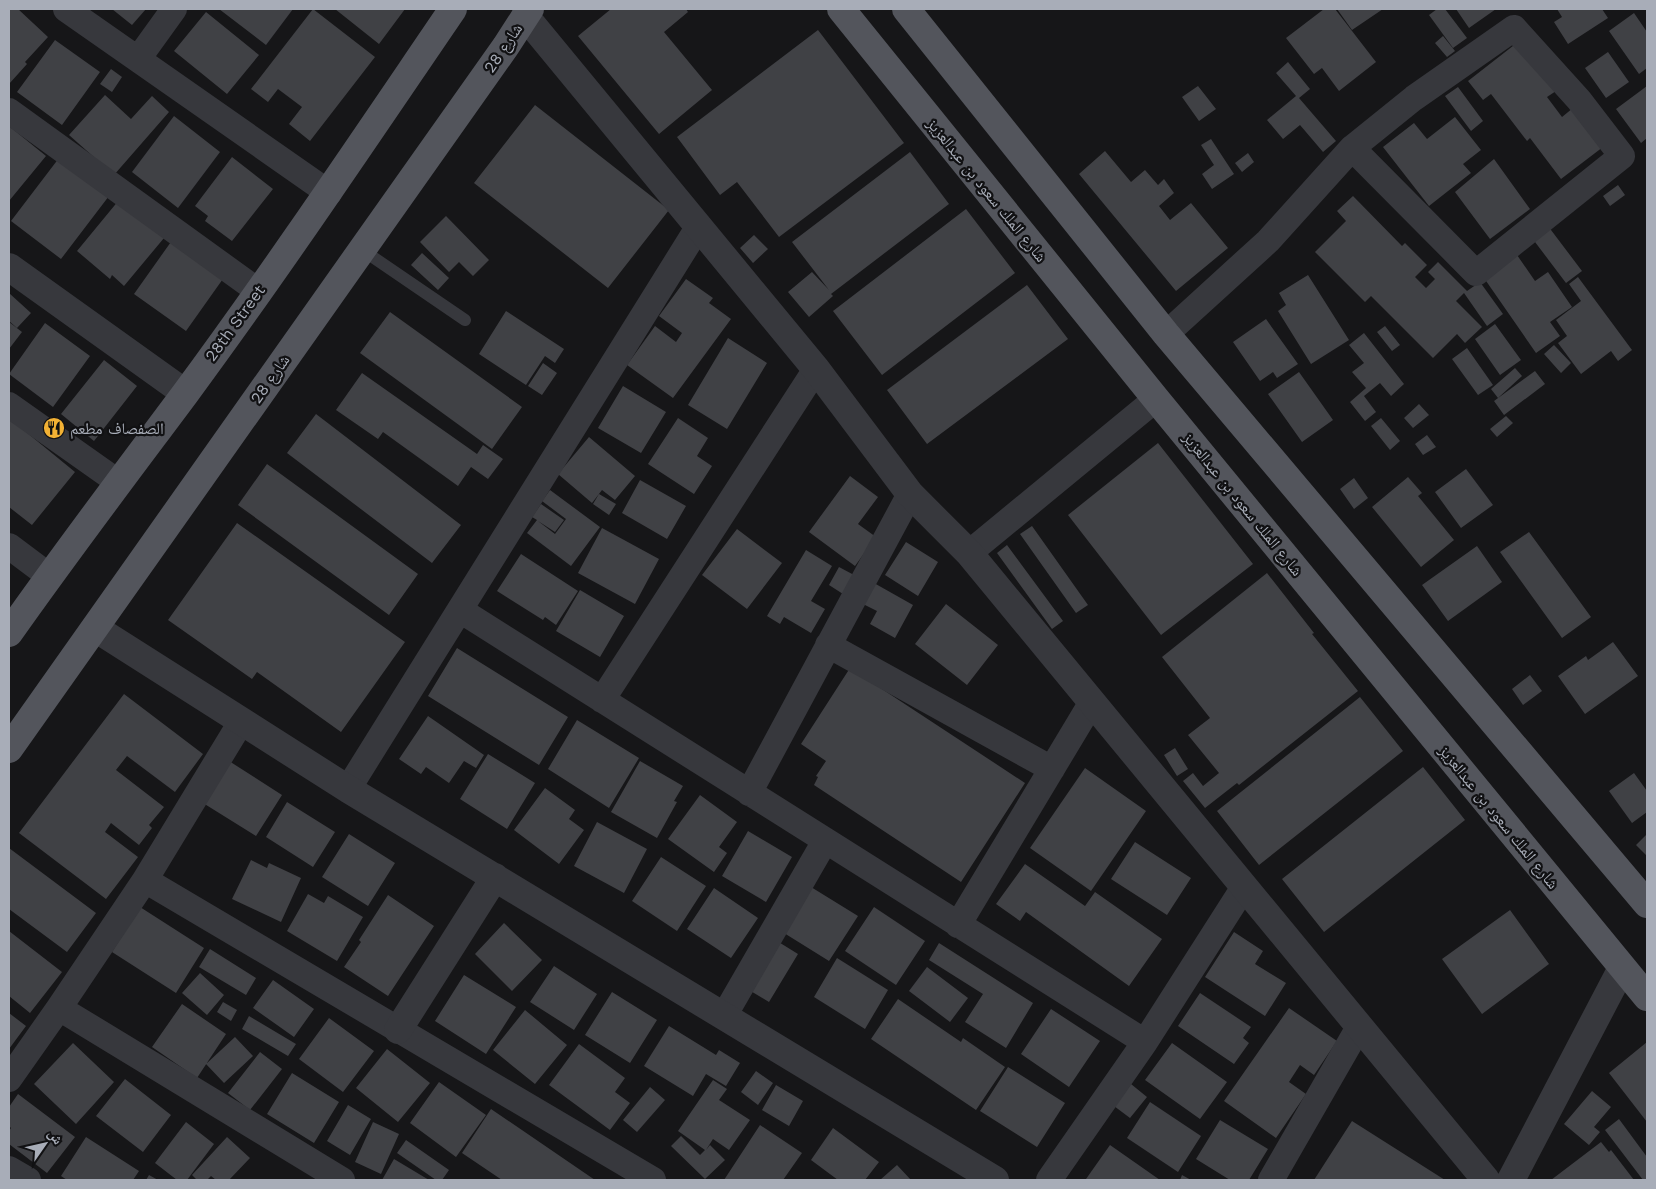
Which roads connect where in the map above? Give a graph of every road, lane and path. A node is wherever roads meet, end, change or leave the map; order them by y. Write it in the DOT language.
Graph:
graph roads {
  1 [pos="66,9"];
  2 [pos="174,9"];
  3 [pos="453,9"];
  4 [pos="841,9"];
  5 [pos="906,9"];
  6 [pos="520,11"];
  7 [pos="138,59"];
  8 [pos="9,112"];
  9 [pos="1352,148"];
  10 [pos="328,193"];
  11 [pos="698,226"];
  12 [pos="361,249"];
  13 [pos="9,267"];
  14 [pos="258,291"];
  15 [pos="465,320"];
  16 [pos="1166,334"];
  17 [pos="816,369"];
  18 [pos="185,393"];
  19 [pos="1156,399"];
  20 [pos="9,405"];
  21 [pos="118,482"];
  22 [pos="910,494"];
  23 [pos="9,546"];
  24 [pos="969,553"];
  25 [pos="49,576"];
  26 [pos="460,610"];
  27 [pos="95,628"];
  28 [pos="9,633"];
  29 [pos="828,646"];
  30 [pos="602,700"];
  31 [pos="1092,702"];
  32 [pos="240,722"];
  33 [pos="9,749"];
  34 [pos="1052,769"];
  35 [pos="348,789"];
  36 [pos="748,792"];
  37 [pos="825,840"];
  38 [pos="495,878"];
  39 [pos="145,880"];
  40 [pos="1244,887"];
  41 [pos="1647,904"];
  42 [pos="958,924"];
  43 [pos="1622,968"];
  44 [pos="1647,997"];
  45 [pos="59,1008"];
  46 [pos="724,1016"];
  47 [pos="1359,1027"];
  48 [pos="398,1030"];
  49 [pos="1145,1042"];
  50 [pos="9,1079"];
  51 [pos="9,1169"];
  52 [pos="644,1178"];
  53 [pos="28,1180"];
  54 [pos="342,1180"];
  55 [pos="995,1180"];
  56 [pos="1049,1180"];
  57 [pos="1271,1180"];
  58 [pos="1486,1180"];
  59 [pos="1511,1180"];
  1 -- 7 [label="street"];
  2 -- 7 [label="street"];
  3 -- 10 [label="main road, 28th Street"];
  4 -- 19 [label="main road, شارع الملك سعود بن عبدالعزيز"];
  5 -- 16 [label="main road"];
  6 -- 11 [label="street"];
  6 -- 12 [label="main road, شارع 28"];
  7 -- 10 [label="street"];
  8 -- 14 [label="street"];
  9 -- 9 [label="street"];
  9 -- 16 [label="street"];
  10 -- 14 [label="main road, 28th Street"];
  11 -- 17 [label="street"];
  11 -- 26 [label="street"];
  12 -- 15 [label="lane"];
  12 -- 27 [label="main road, شارع 28"];
  13 -- 18 [label="street"];
  14 -- 18 [label="main road, 28th Street"];
  16 -- 41 [label="main road"];
  17 -- 22 [label="street"];
  17 -- 30 [label="street"];
  18 -- 21 [label="main road, 28th Street"];
  19 -- 24 [label="street"];
  19 -- 43 [label="main road, شارع الملك سعود بن عبدالعزيز"];
  20 -- 21 [label="street"];
  21 -- 25 [label="main road, 28th Street"];
  22 -- 24 [label="street"];
  22 -- 29 [label="street"];
  23 -- 25 [label="street"];
  24 -- 31 [label="street"];
  25 -- 28 [label="main road, 28th Street"];
  26 -- 30 [label="street"];
  26 -- 35 [label="street"];
  27 -- 32 [label="street"];
  27 -- 33 [label="main road, شارع 28"];
  29 -- 34 [label="street"];
  29 -- 36 [label="street"];
  30 -- 36 [label="street"];
  31 -- 34 [label="street"];
  31 -- 40 [label="street"];
  32 -- 35 [label="street"];
  32 -- 39 [label="street"];
  34 -- 42 [label="street"];
  35 -- 38 [label="street"];
  36 -- 37 [label="street"];
  37 -- 42 [label="street"];
  37 -- 46 [label="street"];
  38 -- 46 [label="street"];
  38 -- 48 [label="street"];
  39 -- 45 [label="street"];
  39 -- 48 [label="street"];
  40 -- 47 [label="street"];
  40 -- 49 [label="street"];
  42 -- 49 [label="street"];
  43 -- 44 [label="main road, شارع الملك سعود بن عبدالعزيز"];
  43 -- 59 [label="street"];
  45 -- 50 [label="street"];
  45 -- 54 [label="street"];
  46 -- 55 [label="street"];
  47 -- 57 [label="street"];
  47 -- 58 [label="street"];
  48 -- 52 [label="street"];
  49 -- 56 [label="street"];
  51 -- 53 [label="street"];
}
